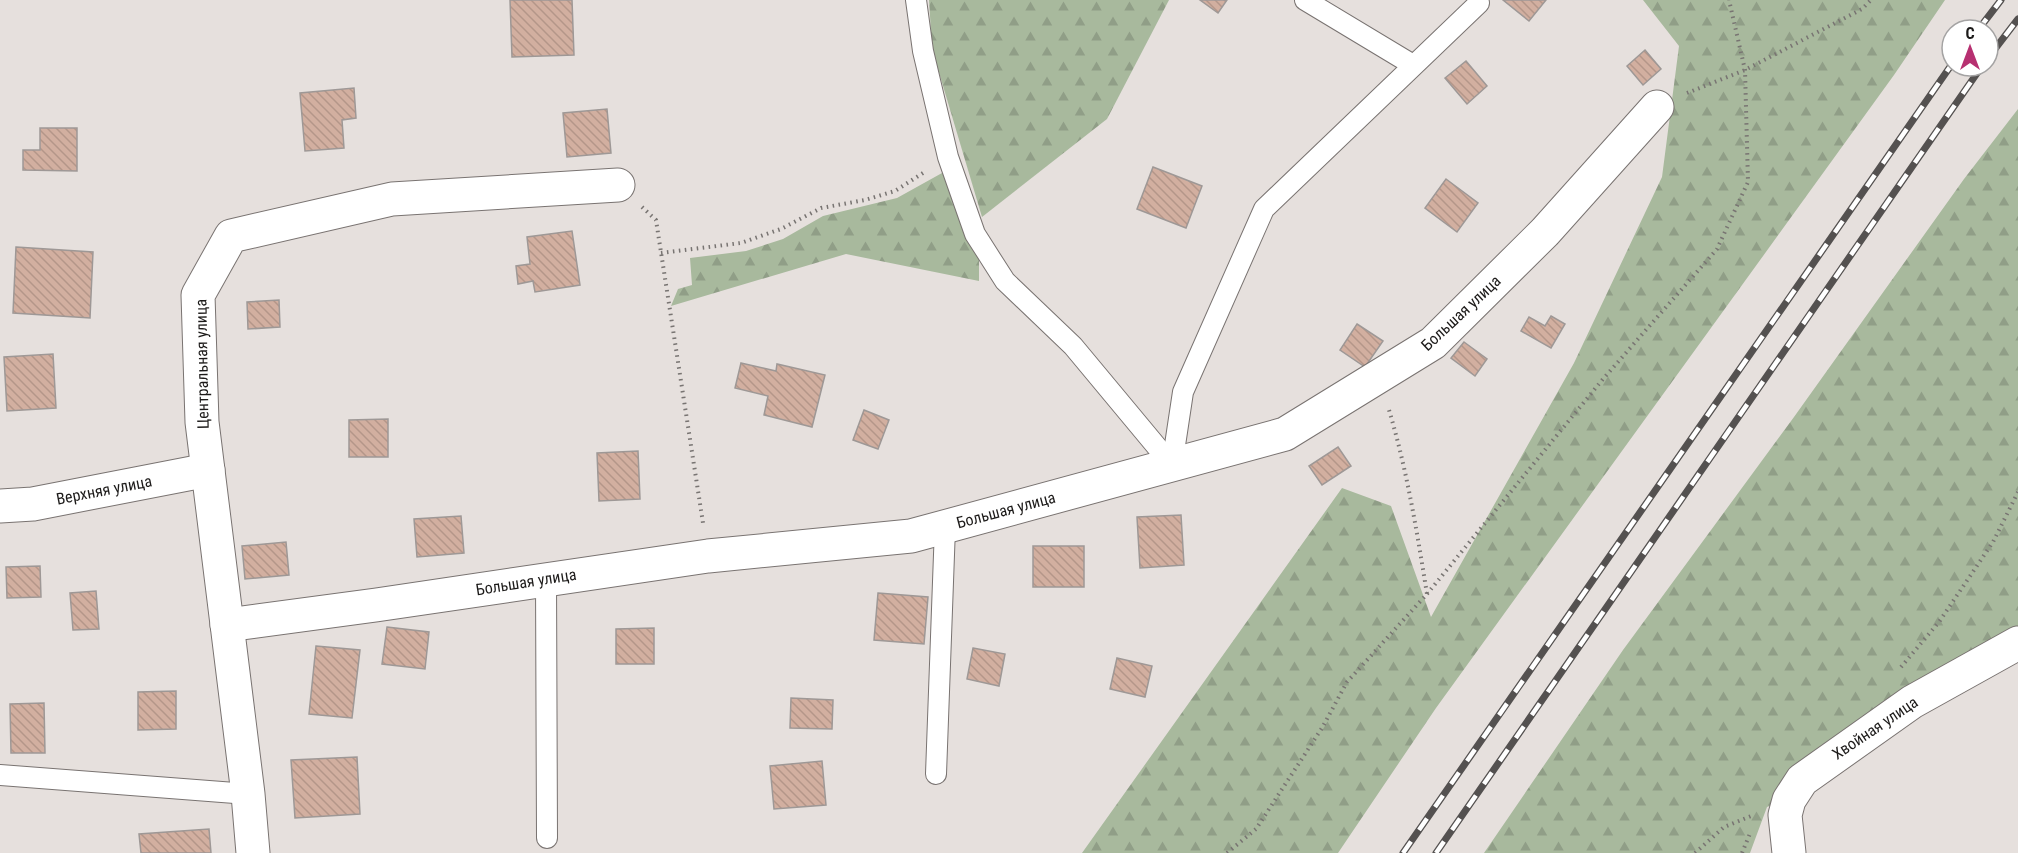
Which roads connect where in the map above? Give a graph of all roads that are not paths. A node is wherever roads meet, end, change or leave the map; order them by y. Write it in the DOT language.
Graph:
graph roads {
  1 [pos="916,0"];
  2 [pos="1305,0"];
  3 [pos="1479,3"];
  4 [pos="1413,65"];
  5 [pos="1656,107"];
  6 [pos="618,185"];
  7 [pos="1172,465"];
  8 [pos="208,470"];
  9 [pos="0,506"];
  10 [pos="945,527"];
  11 [pos="546,579"];
  12 [pos="227,625"];
  13 [pos="2018,643"];
  14 [pos="936,774"];
  15 [pos="0,775"];
  16 [pos="248,794"];
  17 [pos="547,838"];
  18 [pos="253,853"];
  19 [pos="1789,853"];
  1 -- 7 [label="lane"];
  2 -- 4 [label="lane"];
  3 -- 4 [label="lane"];
  4 -- 7 [label="lane"];
  5 -- 7 [label="street, Большая улица"];
  6 -- 8 [label="street, Центральная улица"];
  7 -- 10 [label="street, Большая улица"];
  8 -- 9 [label="street, Верхняя улица"];
  8 -- 12 [label="street, Центральная улица"];
  10 -- 11 [label="street, Большая улица"];
  10 -- 14 [label="lane"];
  11 -- 12 [label="street, Большая улица"];
  11 -- 17 [label="lane"];
  12 -- 16 [label="street, Центральная улица"];
  13 -- 19 [label="street, Хвойная улица"];
  15 -- 16 [label="lane"];
  16 -- 18 [label="street, Центральная улица"];
}
